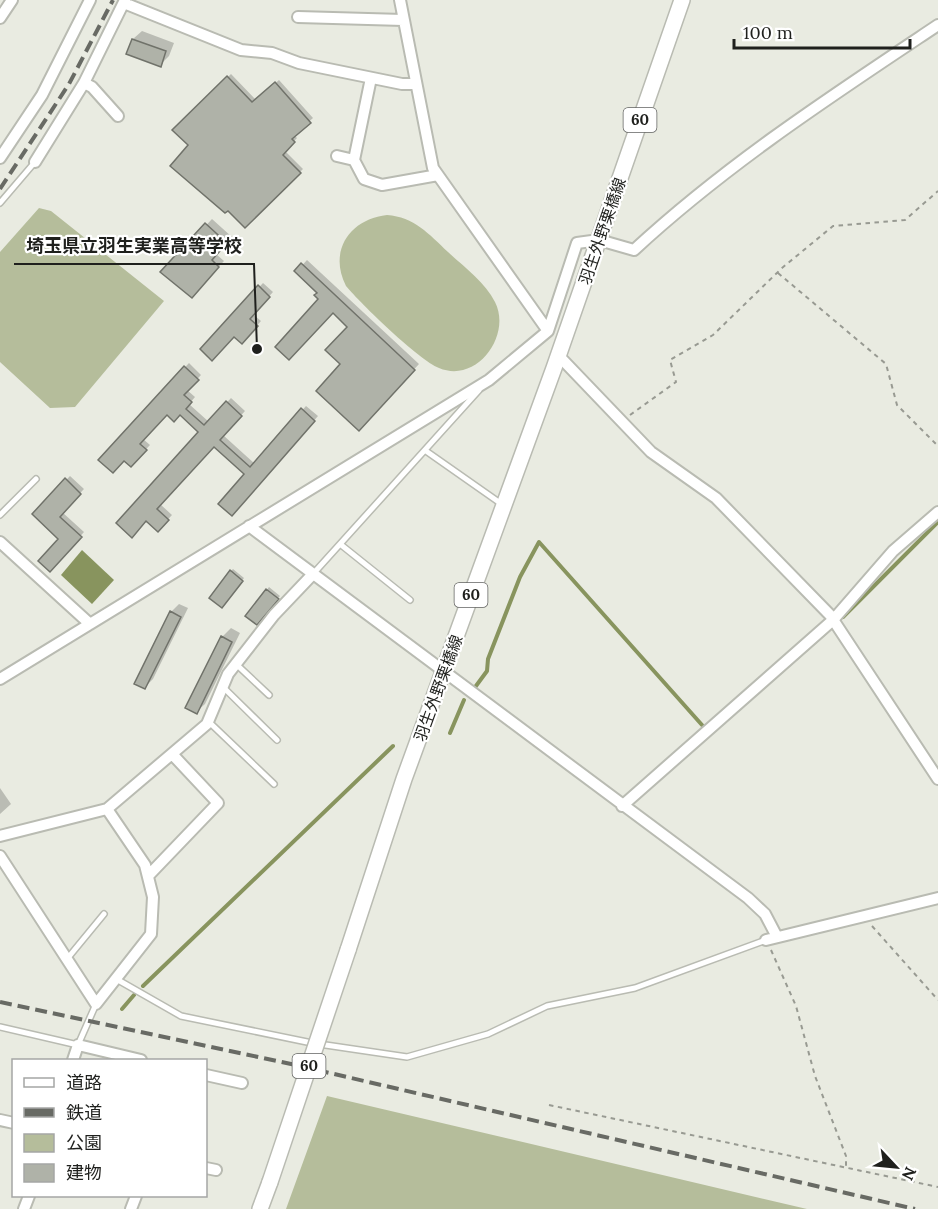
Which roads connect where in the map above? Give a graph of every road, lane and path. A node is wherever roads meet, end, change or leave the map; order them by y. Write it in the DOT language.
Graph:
graph roads {
  1 [pos="12,0"];
  2 [pos="90,0"];
  3 [pos="400,0"];
  4 [pos="682,0"];
  5 [pos="125,2"];
  6 [pos="298,17"];
  7 [pos="0,18"];
  8 [pos="403,20"];
  9 [pos="938,25"];
  10 [pos="371,78"];
  11 [pos="84,83"];
  12 [pos="414,84"];
  13 [pos="118,116"];
  14 [pos="337,156"];
  15 [pos="0,158"];
  16 [pos="354,160"];
  17 [pos="34,162"];
  18 [pos="438,175"];
  19 [pos="938,191"];
  20 [pos="0,203"];
  21 [pos="599,240"];
  22 [pos="778,273"];
  23 [pos="548,332"];
  24 [pos="558,355"];
  25 [pos="483,384"];
  26 [pos="620,422"];
  27 [pos="938,446"];
  28 [pos="426,451"];
  29 [pos="36,479"];
  30 [pos="504,505"];
  31 [pos="938,512"];
  32 [pos="0,515"];
  33 [pos="249,526"];
  34 [pos="0,542"];
  35 [pos="340,544"];
  36 [pos="313,574"];
  37 [pos="410,600"];
  38 [pos="833,620"];
  39 [pos="90,624"];
  40 [pos="236,664"];
  41 [pos="443,672"];
  42 [pos="0,680"];
  43 [pos="222,687"];
  44 [pos="269,695"];
  45 [pos="208,721"];
  46 [pos="277,740"];
  47 [pos="172,754"];
  48 [pos="938,779"];
  49 [pos="274,784"];
  50 [pos="622,806"];
  51 [pos="107,809"];
  52 [pos="0,836"];
  53 [pos="0,856"];
  54 [pos="148,876"];
  55 [pos="938,898"];
  56 [pos="104,914"];
  57 [pos="866,916"];
  58 [pos="771,938"];
  59 [pos="67,959"];
  60 [pos="118,980"];
  61 [pos="938,1000"];
  62 [pos="96,1004"];
  63 [pos="0,1027"];
  64 [pos="78,1046"];
  65 [pos="73,1059"];
  66 [pos="136,1059"];
  67 [pos="207,1075"];
  68 [pos="242,1083"];
  69 [pos="549,1105"];
  70 [pos="846,1167"];
  71 [pos="938,1188"];
  72 [pos="260,1209"];
  1 -- 7 [label="street"];
  2 -- 15 [label="street"];
  3 -- 8 [label="street"];
  4 -- 21 [label="main road, 羽生外野栗橋線 / 60"];
  5 -- 10 [label="street"];
  5 -- 11 [label="street"];
  6 -- 8 [label="street"];
  8 -- 12 [label="street"];
  9 -- 21 [label="street"];
  10 -- 12 [label="street"];
  10 -- 16 [label="street"];
  11 -- 13 [label="street"];
  11 -- 17 [label="street"];
  12 -- 18 [label="street"];
  14 -- 16 [label="street"];
  16 -- 18 [label="street"];
  17 -- 20 [label="lane"];
  18 -- 23 [label="street"];
  19 -- 22 [label="path"];
  21 -- 23 [label="street"];
  21 -- 24 [label="main road, 羽生外野栗橋線 / 60"];
  22 -- 26 [label="path"];
  22 -- 27 [label="path"];
  23 -- 25 [label="street"];
  24 -- 26 [label="street"];
  24 -- 30 [label="main road, 羽生外野栗橋線 / 60"];
  25 -- 28 [label="lane"];
  25 -- 33 [label="street"];
  26 -- 38 [label="street"];
  28 -- 30 [label="lane"];
  28 -- 35 [label="lane"];
  29 -- 32 [label="lane"];
  30 -- 41 [label="main road, 羽生外野栗橋線 / 60"];
  31 -- 38 [label="street"];
  33 -- 36 [label="street"];
  33 -- 39 [label="street"];
  34 -- 39 [label="street"];
  35 -- 36 [label="lane"];
  35 -- 37 [label="lane"];
  36 -- 40 [label="street"];
  36 -- 41 [label="street"];
  38 -- 48 [label="street"];
  38 -- 50 [label="street"];
  39 -- 42 [label="street"];
  40 -- 43 [label="street"];
  40 -- 44 [label="lane"];
  41 -- 50 [label="street"];
  41 -- 72 [label="main road, 羽生外野栗橋線 / 60, bridge"];
  43 -- 45 [label="street"];
  43 -- 46 [label="lane"];
  45 -- 47 [label="street"];
  45 -- 49 [label="lane"];
  47 -- 51 [label="street"];
  47 -- 54 [label="street"];
  50 -- 58 [label="street"];
  51 -- 52 [label="street"];
  51 -- 54 [label="street"];
  53 -- 59 [label="street"];
  54 -- 60 [label="street"];
  55 -- 57 [label="street"];
  56 -- 59 [label="lane"];
  57 -- 58 [label="street"];
  57 -- 61 [label="path"];
  58 -- 60 [label="lane"];
  58 -- 70 [label="path"];
  59 -- 62 [label="street"];
  60 -- 62 [label="street"];
  62 -- 64 [label="lane"];
  63 -- 64 [label="lane"];
  64 -- 65 [label="street"];
  64 -- 66 [label="street"];
  67 -- 68 [label="street"];
  69 -- 70 [label="path"];
  70 -- 71 [label="path"];
}
